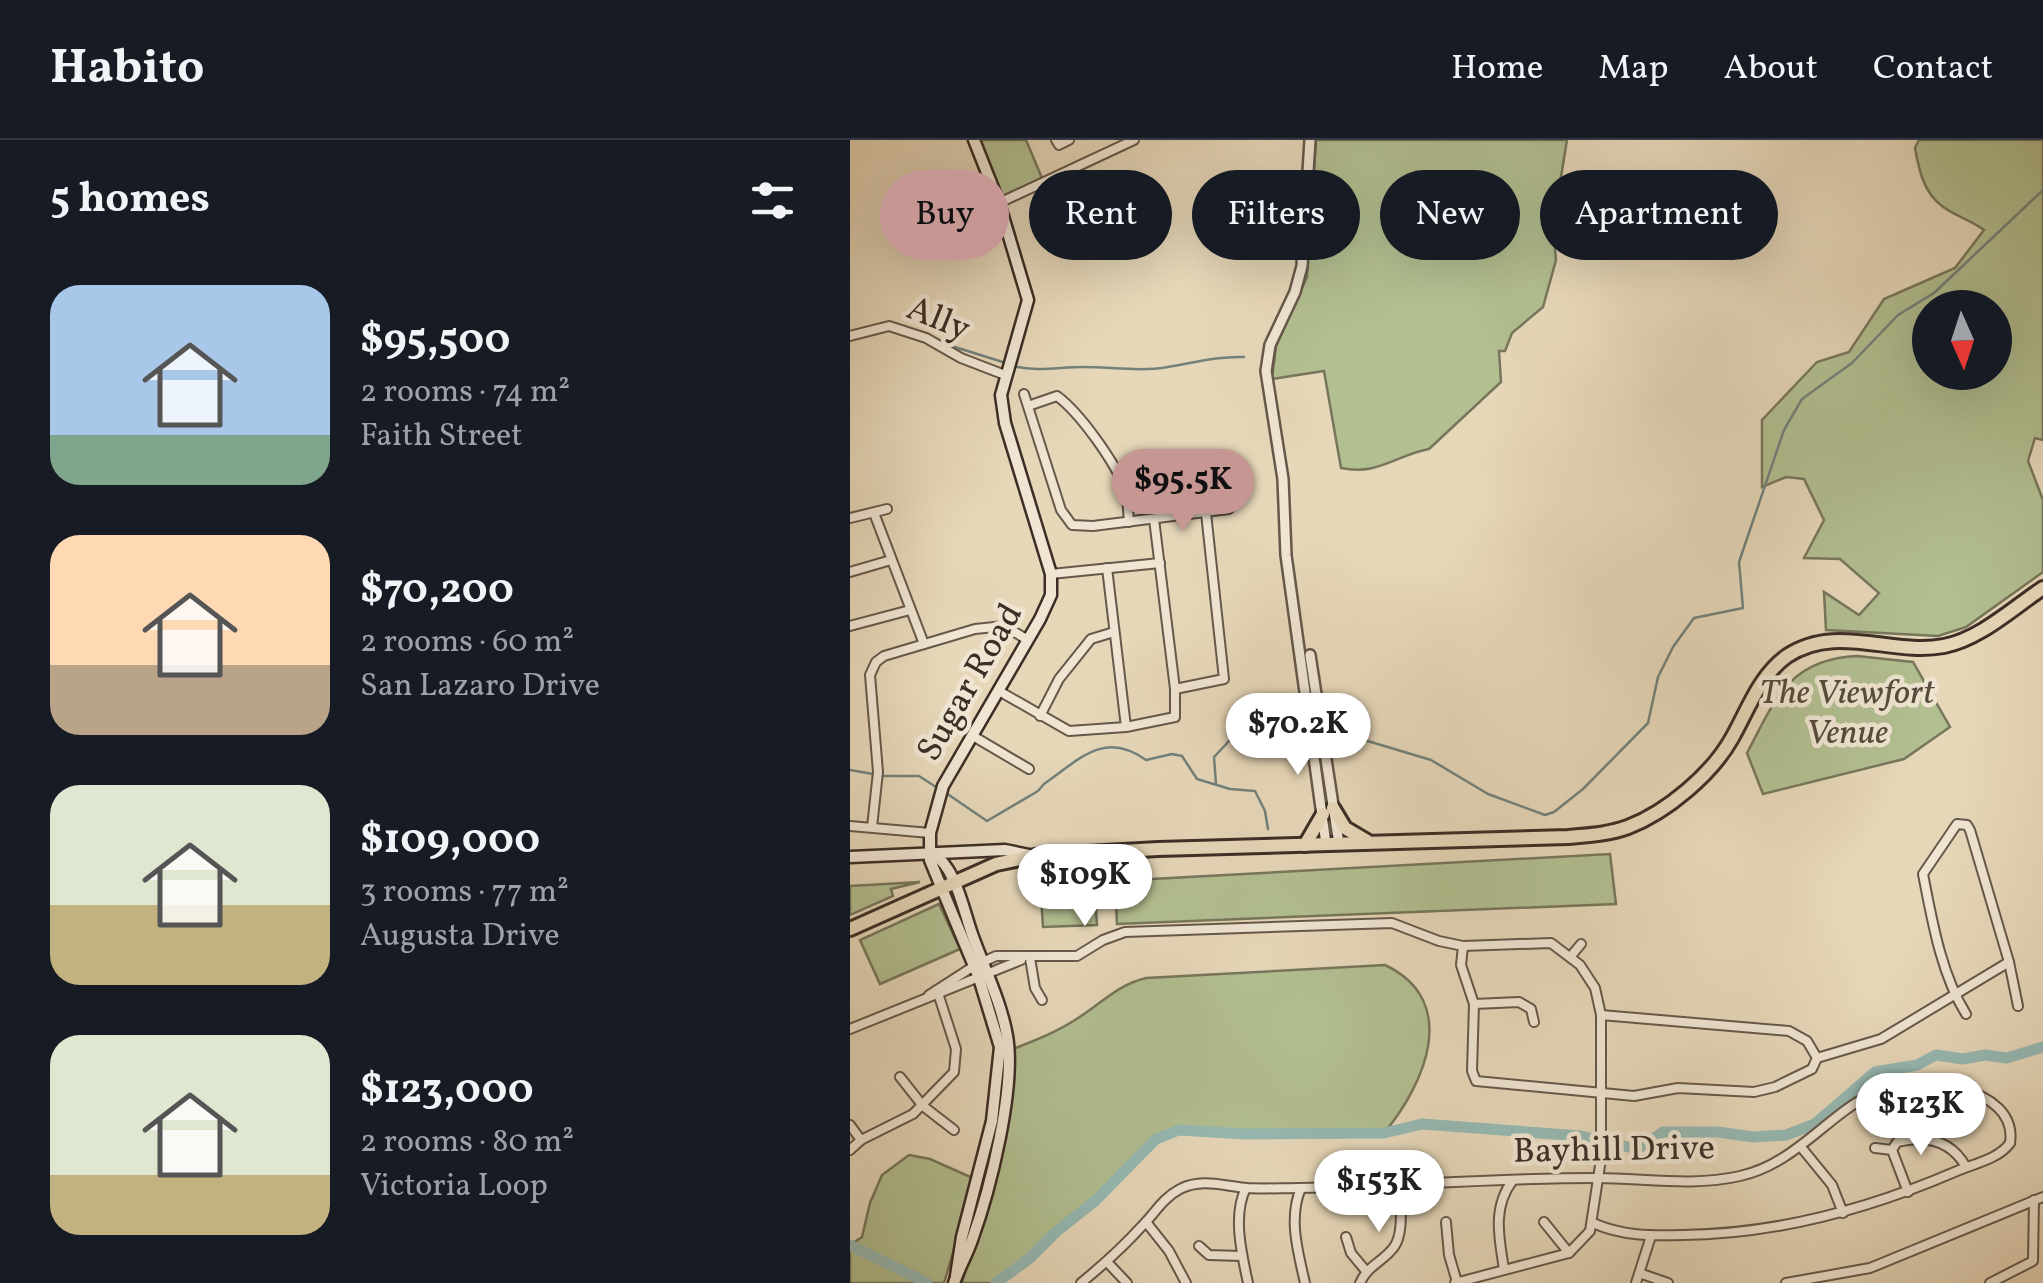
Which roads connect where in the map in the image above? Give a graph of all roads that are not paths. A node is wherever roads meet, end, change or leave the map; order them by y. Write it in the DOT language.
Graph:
graph roads {
  1 [pos="974,140"];
  2 [pos="1069,140"];
  3 [pos="1134,140"];
  4 [pos="1310,140"];
  5 [pos="1057,142"];
  6 [pos="986,170"];
  7 [pos="1009,198"];
  8 [pos="1009,236"];
  9 [pos="850,336"];
  10 [pos="1005,374"];
  11 [pos="1024,394"];
  12 [pos="1028,406"];
  13 [pos="1228,475"];
  14 [pos="888,509"];
  15 [pos="874,513"];
  16 [pos="1206,513"];
  17 [pos="850,518"];
  18 [pos="1154,519"];
  19 [pos="1129,522"];
  20 [pos="892,560"];
  21 [pos="1160,563"];
  22 [pos="1108,568"];
  23 [pos="850,572"];
  24 [pos="1051,574"];
  25 [pos="2043,588"];
  26 [pos="910,610"];
  27 [pos="850,626"];
  28 [pos="1114,632"];
  29 [pos="1028,640"];
  30 [pos="924,644"];
  31 [pos="1310,656"];
  32 [pos="1303,676"];
  33 [pos="1314,686"];
  34 [pos="1175,689"];
  35 [pos="999,691"];
  36 [pos="1040,716"];
  37 [pos="1126,726"];
  38 [pos="972,736"];
  39 [pos="1029,769"];
  40 [pos="1328,807"];
  41 [pos="850,826"];
  42 [pos="872,828"];
  43 [pos="930,832"];
  44 [pos="1333,844"];
  45 [pos="1374,844"];
  46 [pos="1305,845"];
  47 [pos="932,853"];
  48 [pos="1035,856"];
  49 [pos="850,857"];
  50 [pos="948,884"];
  51 [pos="850,929"];
  52 [pos="1581,944"];
  53 [pos="1463,946"];
  54 [pos="1571,956"];
  55 [pos="1028,958"];
  56 [pos="2009,962"];
  57 [pos="979,964"];
  58 [pos="984,976"];
  59 [pos="935,992"];
  60 [pos="1954,996"];
  61 [pos="1042,1000"];
  62 [pos="1474,1004"];
  63 [pos="2018,1006"];
  64 [pos="1966,1014"];
  65 [pos="1600,1016"];
  66 [pos="1534,1022"];
  67 [pos="850,1029"];
  68 [pos="1817,1058"];
  69 [pos="900,1077"];
  70 [pos="1472,1077"];
  71 [pos="1463,1082"];
  72 [pos="1602,1093"];
  73 [pos="923,1106"];
  74 [pos="850,1125"];
  75 [pos="954,1130"];
  76 [pos="861,1140"];
  77 [pos="1801,1146"];
  78 [pos="1876,1148"];
  79 [pos="850,1150"];
  80 [pos="1892,1150"];
  81 [pos="1966,1167"];
  82 [pos="1599,1178"];
  83 [pos="1513,1180"];
  84 [pos="1401,1182"];
  85 [pos="1246,1188"];
  86 [pos="1302,1188"];
  87 [pos="1908,1192"];
  88 [pos="2038,1199"];
  89 [pos="1844,1213"];
  90 [pos="1146,1222"];
  91 [pos="1446,1222"];
  92 [pos="1544,1222"];
  93 [pos="1593,1224"];
  94 [pos="1651,1236"];
  95 [pos="1346,1238"];
  96 [pos="1199,1246"];
  97 [pos="1569,1253"];
  98 [pos="1242,1256"];
  99 [pos="1107,1262"];
  100 [pos="1504,1270"];
  101 [pos="1366,1271"];
  102 [pos="955,1279"];
  103 [pos="1639,1279"];
  104 [pos="1081,1283"];
  105 [pos="1127,1283"];
  106 [pos="1186,1283"];
  107 [pos="1248,1283"];
  108 [pos="1305,1283"];
  109 [pos="1360,1283"];
  110 [pos="1456,1283"];
  111 [pos="1668,1283"];
  112 [pos="1786,1283"];
  113 [pos="1990,1283"];
  1 -- 6 [label="main road, Sugar Road"];
  2 -- 5 [label="street"];
  3 -- 7 [label="street"];
  4 -- 32 [label="street"];
  8 -- 10 [label="main road, Sugar Road"];
  9 -- 10 [label="street, Ally"];
  10 -- 24 [label="main road, Sugar Road"];
  11 -- 12 [label="street"];
  12 -- 19 [label="street"];
  12 -- 19 [label="street"];
  13 -- 16 [label="street"];
  14 -- 15 [label="street"];
  15 -- 17 [label="street"];
  15 -- 20 [label="street"];
  16 -- 18 [label="street"];
  16 -- 34 [label="street"];
  18 -- 19 [label="street"];
  18 -- 21 [label="street"];
  20 -- 23 [label="street"];
  20 -- 26 [label="street"];
  21 -- 22 [label="street"];
  21 -- 34 [label="street"];
  22 -- 24 [label="street"];
  22 -- 28 [label="street"];
  24 -- 29 [label="main road, Sugar Road"];
  25 -- 45 [label="highway"];
  26 -- 27 [label="street"];
  26 -- 30 [label="street"];
  28 -- 36 [label="street"];
  28 -- 37 [label="street"];
  29 -- 30 [label="street"];
  29 -- 35 [label="main road, Sugar Road"];
  30 -- 42 [label="street"];
  31 -- 33 [label="street"];
  32 -- 33 [label="street"];
  32 -- 40 [label="street"];
  33 -- 40 [label="street"];
  34 -- 37 [label="street"];
  35 -- 36 [label="street"];
  35 -- 38 [label="main road, Sugar Road"];
  36 -- 37 [label="street"];
  38 -- 39 [label="street"];
  38 -- 43 [label="main road, Sugar Road"];
  40 -- 44 [label="street"];
  40 -- 45 [label="highway"];
  40 -- 46 [label="highway"];
  41 -- 42 [label="street"];
  42 -- 43 [label="street"];
  43 -- 47 [label="main road, Sugar Road"];
  44 -- 45 [label="highway"];
  44 -- 46 [label="highway"];
  46 -- 48 [label="highway"];
  47 -- 48 [label="main road"];
  47 -- 49 [label="main road"];
  47 -- 50 [label="main road, Sugar Road"];
  48 -- 50 [label="highway"];
  50 -- 51 [label="highway"];
  50 -- 57 [label="main road, Sugar Road"];
  52 -- 54 [label="street"];
  53 -- 54 [label="street"];
  53 -- 55 [label="street"];
  53 -- 62 [label="street"];
  54 -- 65 [label="street"];
  55 -- 57 [label="street"];
  55 -- 58 [label="street"];
  55 -- 61 [label="street"];
  56 -- 60 [label="street"];
  56 -- 60 [label="street"];
  56 -- 63 [label="street"];
  57 -- 58 [label="main road, Sugar Road"];
  57 -- 59 [label="street"];
  58 -- 59 [label="street"];
  58 -- 102 [label="main road, Sugar Road"];
  59 -- 67 [label="street"];
  59 -- 73 [label="street"];
  60 -- 64 [label="street"];
  60 -- 68 [label="street"];
  62 -- 66 [label="street"];
  62 -- 70 [label="street"];
  65 -- 68 [label="street"];
  65 -- 72 [label="street"];
  68 -- 72 [label="street"];
  69 -- 73 [label="street"];
  70 -- 71 [label="street"];
  70 -- 72 [label="street"];
  72 -- 82 [label="street"];
  73 -- 75 [label="street"];
  73 -- 76 [label="street"];
  74 -- 76 [label="street"];
  76 -- 79 [label="street"];
  77 -- 81 [label="street, Bayhill Drive"];
  77 -- 82 [label="street, Bayhill Drive"];
  77 -- 89 [label="street"];
  78 -- 80 [label="street"];
  80 -- 81 [label="street"];
  80 -- 87 [label="street"];
  81 -- 87 [label="street"];
  82 -- 83 [label="street, Bayhill Drive"];
  82 -- 93 [label="street"];
  83 -- 84 [label="street, Bayhill Drive"];
  83 -- 100 [label="street"];
  84 -- 86 [label="street, Bayhill Drive"];
  84 -- 101 [label="street"];
  85 -- 86 [label="street, Bayhill Drive"];
  85 -- 90 [label="street, Bayhill Drive"];
  85 -- 98 [label="street"];
  86 -- 108 [label="street"];
  87 -- 89 [label="street"];
  88 -- 112 [label="street"];
  88 -- 113 [label="street"];
  89 -- 94 [label="street"];
  90 -- 99 [label="street, Bayhill Drive"];
  90 -- 106 [label="street"];
  91 -- 110 [label="street"];
  92 -- 97 [label="street"];
  93 -- 94 [label="street"];
  93 -- 97 [label="street"];
  94 -- 103 [label="street"];
  95 -- 101 [label="street"];
  96 -- 98 [label="street"];
  97 -- 100 [label="street"];
  98 -- 107 [label="street"];
  99 -- 104 [label="street, Bayhill Drive"];
  99 -- 105 [label="street"];
  100 -- 110 [label="street"];
  101 -- 109 [label="street"];
  103 -- 111 [label="street"];
}
